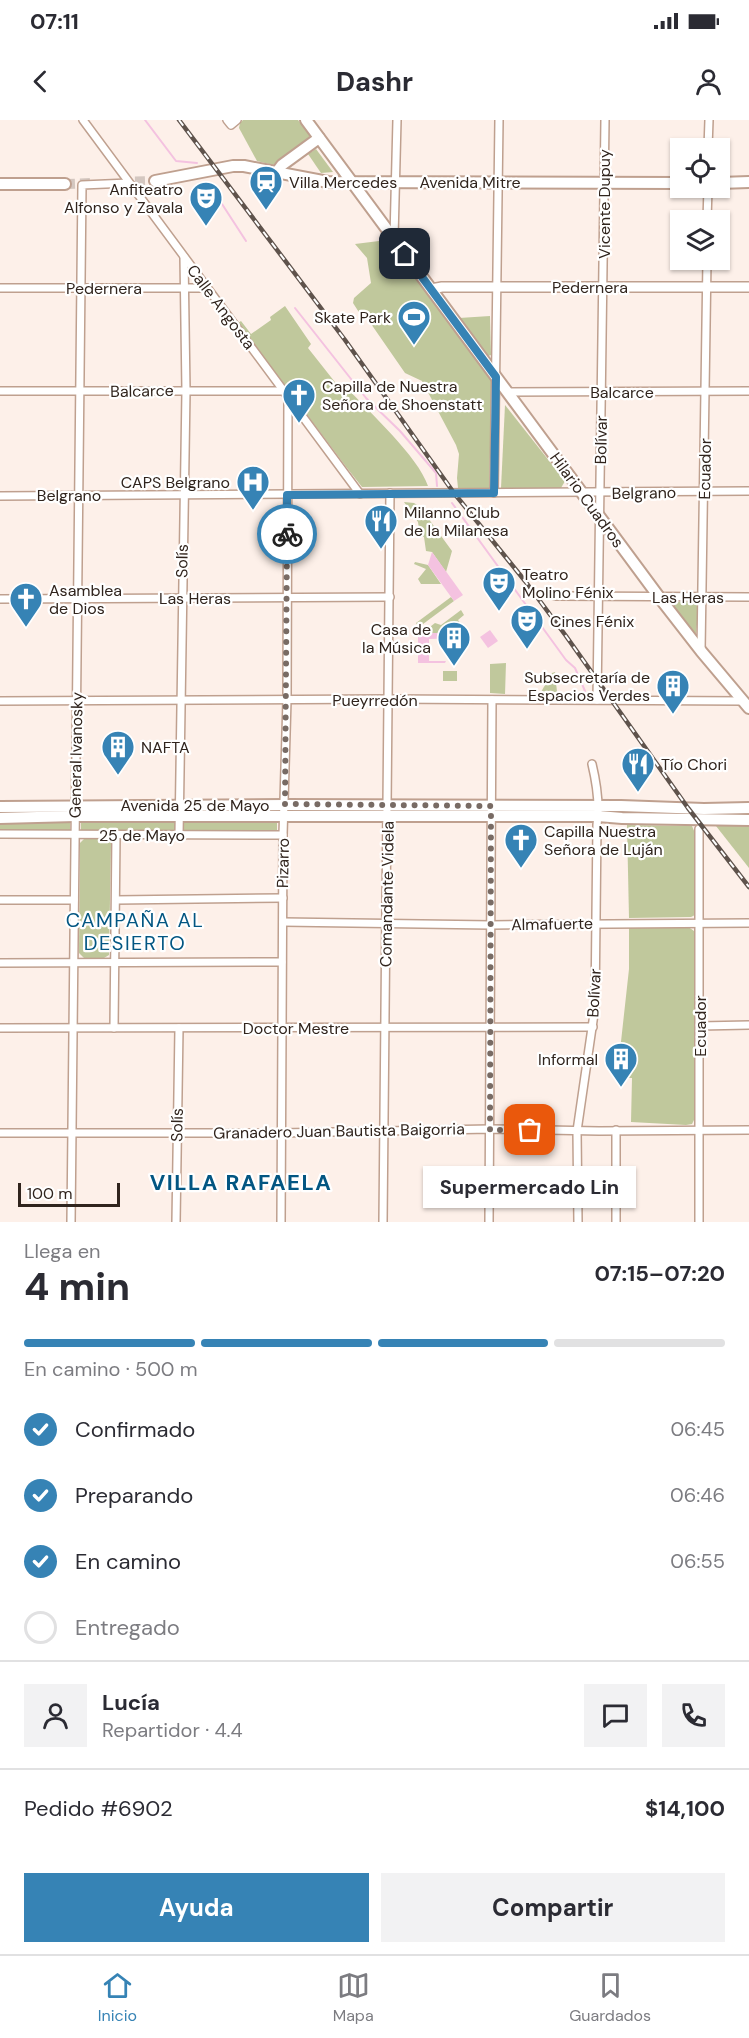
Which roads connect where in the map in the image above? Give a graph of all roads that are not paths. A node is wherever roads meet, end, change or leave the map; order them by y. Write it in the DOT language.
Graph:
graph roads {
  1 [pos="83,120"];
  2 [pos="237,120"];
  3 [pos="306,120"];
  4 [pos="397,120"];
  5 [pos="499,120"];
  6 [pos="605,120"];
  7 [pos="709,120"];
  8 [pos="229,123"];
  9 [pos="319,138"];
  10 [pos="708,138"];
  11 [pos="276,173"];
  12 [pos="154,181"];
  13 [pos="351,182"];
  14 [pos="395,182"];
  15 [pos="499,182"];
  16 [pos="604,182"];
  17 [pos="749,182"];
  18 [pos="129,183"];
  19 [pos="670,183"];
  20 [pos="730,183"];
  21 [pos="0,184"];
  22 [pos="65,184"];
  23 [pos="394,238"];
  24 [pos="184,257"];
  25 [pos="707,270"];
  26 [pos="496,287"];
  27 [pos="603,287"];
  28 [pos="749,287"];
  29 [pos="0,288"];
  30 [pos="80,288"];
  31 [pos="186,288"];
  32 [pos="207,288"];
  33 [pos="707,288"];
  34 [pos="430,289"];
  35 [pos="496,377"];
  36 [pos="0,391"];
  37 [pos="186,391"];
  38 [pos="705,391"];
  39 [pos="749,391"];
  40 [pos="79,392"];
  41 [pos="501,392"];
  42 [pos="602,392"];
  43 [pos="286,394"];
  44 [pos="705,491"];
  45 [pos="749,491"];
  46 [pos="494,493"];
  47 [pos="581,493"];
  48 [pos="600,493"];
  49 [pos="360,494"];
  50 [pos="390,494"];
  51 [pos="78,495"];
  52 [pos="183,495"];
  53 [pos="287,495"];
  54 [pos="0,496"];
  55 [pos="600,518"];
  56 [pos="555,596"];
  57 [pos="288,597"];
  58 [pos="390,597"];
  59 [pos="599,597"];
  60 [pos="659,597"];
  61 [pos="703,597"];
  62 [pos="749,597"];
  63 [pos="77,598"];
  64 [pos="181,598"];
  65 [pos="0,599"];
  66 [pos="701,651"];
  67 [pos="388,699"];
  68 [pos="76,700"];
  69 [pos="287,700"];
  70 [pos="492,700"];
  71 [pos="597,700"];
  72 [pos="0,701"];
  73 [pos="180,701"];
  74 [pos="747,703"];
  75 [pos="592,764"];
  76 [pos="285,804"];
  77 [pos="387,805"];
  78 [pos="0,807"];
  79 [pos="749,808"];
  80 [pos="75,811"];
  81 [pos="179,811"];
  82 [pos="491,811"];
  83 [pos="598,811"];
  84 [pos="285,817"];
  85 [pos="387,817"];
  86 [pos="0,818"];
  87 [pos="749,820"];
  88 [pos="699,829"];
  89 [pos="0,834"];
  90 [pos="75,834"];
  91 [pos="116,835"];
  92 [pos="179,835"];
  93 [pos="283,835"];
  94 [pos="283,898"];
  95 [pos="0,900"];
  96 [pos="74,900"];
  97 [pos="116,900"];
  98 [pos="283,922"];
  99 [pos="597,923"];
  100 [pos="699,923"];
  101 [pos="749,923"];
  102 [pos="386,924"];
  103 [pos="491,925"];
  104 [pos="282,962"];
  105 [pos="0,963"];
  106 [pos="74,963"];
  107 [pos="115,963"];
  108 [pos="749,1025"];
  109 [pos="700,1026"];
  110 [pos="386,1027"];
  111 [pos="489,1027"];
  112 [pos="592,1027"];
  113 [pos="0,1028"];
  114 [pos="73,1028"];
  115 [pos="114,1028"];
  116 [pos="179,1028"];
  117 [pos="282,1028"];
  118 [pos="490,1130"];
  119 [pos="616,1130"];
  120 [pos="699,1130"];
  121 [pos="749,1130"];
  122 [pos="577,1131"];
  123 [pos="384,1132"];
  124 [pos="0,1133"];
  125 [pos="72,1133"];
  126 [pos="177,1133"];
  127 [pos="281,1133"];
  128 [pos="71,1222"];
  129 [pos="176,1222"];
  130 [pos="280,1222"];
  131 [pos="384,1222"];
  132 [pos="489,1222"];
  133 [pos="578,1222"];
  134 [pos="616,1222"];
  135 [pos="699,1222"];
  1 -- 18 [label="street, Calle Angosta"];
  2 -- 8 [label="street"];
  3 -- 9 [label="main road, Hilario Cuadros"];
  4 -- 14 [label="street"];
  5 -- 15 [label="street"];
  6 -- 16 [label="street, Vicente Dupuy"];
  7 -- 10 [label="street"];
  9 -- 11 [label="main road"];
  9 -- 13 [label="main road, Hilario Cuadros"];
  11 -- 12 [label="main road, Avenida Mitre"];
  11 -- 13 [label="main road, Avenida Mitre"];
  13 -- 14 [label="main road, Avenida Mitre"];
  13 -- 23 [label="main road, Hilario Cuadros"];
  14 -- 15 [label="main road, Avenida Mitre"];
  14 -- 23 [label="street"];
  15 -- 16 [label="main road, Avenida Mitre"];
  15 -- 26 [label="street"];
  16 -- 19 [label="main road, Avenida Mitre"];
  16 -- 27 [label="street, Vicente Dupuy"];
  17 -- 20 [label="main road"];
  18 -- 24 [label="street, Calle Angosta"];
  18 -- 30 [label="street, General Ivanosky"];
  21 -- 22 [label="main road"];
  23 -- 34 [label="main road, Hilario Cuadros"];
  24 -- 31 [label="street, Solís"];
  24 -- 32 [label="street, Calle Angosta"];
  25 -- 33 [label="street, Ecuador"];
  26 -- 27 [label="street, Pedernera"];
  26 -- 34 [label="street, Pedernera"];
  26 -- 35 [label="street"];
  27 -- 33 [label="street, Pedernera"];
  27 -- 42 [label="street, Bolívar"];
  28 -- 33 [label="street, Pedernera"];
  29 -- 30 [label="street, Pedernera"];
  30 -- 31 [label="street, Pedernera"];
  30 -- 40 [label="street, General Ivanosky"];
  31 -- 32 [label="street, Pedernera"];
  31 -- 37 [label="street, Solís"];
  32 -- 43 [label="street, Calle Angosta"];
  33 -- 38 [label="street, Ecuador"];
  34 -- 35 [label="main road, Hilario Cuadros"];
  35 -- 41 [label="main road, Hilario Cuadros"];
  36 -- 40 [label="street, Balcarce"];
  37 -- 40 [label="street, Balcarce"];
  37 -- 43 [label="street, Balcarce"];
  37 -- 52 [label="street, Solís"];
  38 -- 39 [label="street, Balcarce"];
  38 -- 42 [label="street, Balcarce"];
  38 -- 44 [label="street, Ecuador"];
  40 -- 51 [label="street, General Ivanosky"];
  41 -- 42 [label="street, Balcarce"];
  41 -- 46 [label="street"];
  41 -- 47 [label="main road, Hilario Cuadros"];
  42 -- 48 [label="street, Bolívar"];
  43 -- 49 [label="street, Calle Angosta"];
  43 -- 53 [label="street, Pizarro"];
  44 -- 45 [label="street, Belgrano"];
  44 -- 48 [label="street, Belgrano"];
  44 -- 61 [label="street, Ecuador"];
  46 -- 47 [label="street, Belgrano"];
  46 -- 50 [label="street, Belgrano"];
  47 -- 48 [label="street, Belgrano"];
  47 -- 55 [label="main road, Hilario Cuadros"];
  48 -- 55 [label="street, Bolívar"];
  49 -- 50 [label="street, Belgrano"];
  49 -- 53 [label="street, Belgrano"];
  50 -- 58 [label="street, Comandante Videla"];
  51 -- 52 [label="street, Belgrano"];
  51 -- 54 [label="street, Belgrano"];
  51 -- 63 [label="street, General Ivanosky"];
  52 -- 53 [label="street, Belgrano"];
  52 -- 64 [label="street, Solís"];
  53 -- 57 [label="street, Pizarro"];
  55 -- 59 [label="street, Bolívar"];
  55 -- 60 [label="main road, Hilario Cuadros"];
  56 -- 59 [label="street, Las Heras"];
  57 -- 58 [label="street, Las Heras"];
  57 -- 64 [label="street, Las Heras"];
  57 -- 69 [label="street, Pizarro"];
  58 -- 67 [label="street, Comandante Videla"];
  59 -- 60 [label="street, Las Heras"];
  59 -- 71 [label="street, Bolívar"];
  60 -- 61 [label="street, Las Heras"];
  60 -- 66 [label="main road, Hilario Cuadros"];
  61 -- 62 [label="street, Las Heras"];
  61 -- 66 [label="street, Ecuador"];
  63 -- 64 [label="street, Las Heras"];
  63 -- 65 [label="street, Las Heras"];
  63 -- 68 [label="street, General Ivanosky"];
  64 -- 73 [label="street, Solís"];
  66 -- 74 [label="main road, Hilario Cuadros"];
  67 -- 69 [label="street, Pueyrredón"];
  67 -- 70 [label="street, Pueyrredón"];
  67 -- 77 [label="street, Comandante Videla"];
  68 -- 72 [label="street, Pueyrredón"];
  68 -- 73 [label="street, Pueyrredón"];
  68 -- 80 [label="street, General Ivanosky"];
  69 -- 73 [label="street, Pueyrredón"];
  69 -- 76 [label="street, Pizarro"];
  70 -- 71 [label="street, Pueyrredón"];
  70 -- 82 [label="street"];
  71 -- 74 [label="street, Pueyrredón"];
  73 -- 81 [label="street, Solís"];
  75 -- 83 [label="street, Bolívar"];
  76 -- 77 [label="main road, Avenida 25 de Mayo"];
  76 -- 81 [label="main road, Avenida 25 de Mayo"];
  76 -- 84 [label="street, Pizarro"];
  77 -- 82 [label="main road, Avenida 25 de Mayo"];
  77 -- 85 [label="street, Comandante Videla"];
  78 -- 80 [label="main road, Avenida 25 de Mayo"];
  79 -- 83 [label="main road, Avenida 25 de Mayo"];
  80 -- 81 [label="main road, Avenida 25 de Mayo"];
  80 -- 86 [label="main road, Avenida 25 de Mayo"];
  80 -- 90 [label="street, General Ivanosky"];
  81 -- 84 [label="main road, Avenida 25 de Mayo"];
  81 -- 92 [label="street, Solís"];
  82 -- 83 [label="main road, Avenida 25 de Mayo"];
  82 -- 85 [label="main road, Avenida 25 de Mayo"];
  82 -- 103 [label="street"];
  83 -- 87 [label="main road, Avenida 25 de Mayo"];
  83 -- 99 [label="street, Bolívar"];
  84 -- 85 [label="main road, Avenida 25 de Mayo"];
  84 -- 93 [label="street, Pizarro"];
  85 -- 102 [label="street, Comandante Videla"];
  88 -- 100 [label="street, Ecuador"];
  89 -- 90 [label="street, 25 de Mayo"];
  90 -- 91 [label="street, 25 de Mayo"];
  90 -- 96 [label="street, General Ivanosky"];
  91 -- 92 [label="street, 25 de Mayo"];
  91 -- 97 [label="street"];
  92 -- 93 [label="street, 25 de Mayo"];
  93 -- 94 [label="street, Pizarro"];
  94 -- 97 [label="street"];
  94 -- 98 [label="street, Pizarro"];
  95 -- 96 [label="street"];
  96 -- 106 [label="street, General Ivanosky"];
  97 -- 107 [label="street"];
  98 -- 102 [label="street, Almafuerte"];
  98 -- 104 [label="street, Pizarro"];
  99 -- 100 [label="street, Almafuerte"];
  99 -- 103 [label="street, Almafuerte"];
  99 -- 112 [label="street, Bolívar"];
  100 -- 101 [label="street, Almafuerte"];
  100 -- 109 [label="street, Ecuador"];
  102 -- 103 [label="street, Almafuerte"];
  102 -- 110 [label="street, Comandante Videla"];
  103 -- 111 [label="street"];
  104 -- 107 [label="street"];
  104 -- 117 [label="street, Pizarro"];
  105 -- 106 [label="street"];
  106 -- 107 [label="street"];
  106 -- 114 [label="street, General Ivanosky"];
  107 -- 115 [label="street"];
  108 -- 109 [label="street"];
  109 -- 120 [label="street, Ecuador"];
  110 -- 111 [label="street, Doctor Mestre"];
  110 -- 117 [label="street, Doctor Mestre"];
  110 -- 123 [label="street, Comandante Videla"];
  111 -- 112 [label="street, Doctor Mestre"];
  111 -- 118 [label="street"];
  112 -- 122 [label="street, Bolívar"];
  113 -- 114 [label="street, Doctor Mestre"];
  114 -- 115 [label="street, Doctor Mestre"];
  114 -- 125 [label="street, General Ivanosky"];
  115 -- 116 [label="street, Doctor Mestre"];
  116 -- 117 [label="street, Doctor Mestre"];
  116 -- 126 [label="street, Solís"];
  117 -- 127 [label="street, Pizarro"];
  118 -- 122 [label="street, Granadero Juan Bautista Baigorria"];
  118 -- 123 [label="street, Granadero Juan Bautista Baigorria"];
  118 -- 132 [label="street"];
  119 -- 120 [label="street, Granadero Juan Bautista Baigorria"];
  119 -- 122 [label="street, Granadero Juan Bautista Baigorria"];
  119 -- 134 [label="street"];
  120 -- 121 [label="street, Granadero Juan Bautista Baigorria"];
  120 -- 135 [label="street, Ecuador"];
  122 -- 133 [label="street, Bolívar"];
  123 -- 127 [label="street, Granadero Juan Bautista Baigorria"];
  123 -- 131 [label="street, Comandante Videla"];
  124 -- 125 [label="street, Granadero Juan Bautista Baigorria"];
  125 -- 126 [label="street, Granadero Juan Bautista Baigorria"];
  125 -- 128 [label="street, General Ivanosky"];
  126 -- 127 [label="street, Granadero Juan Bautista Baigorria"];
  126 -- 129 [label="street, Solís"];
  127 -- 130 [label="street, Pizarro"];
}
